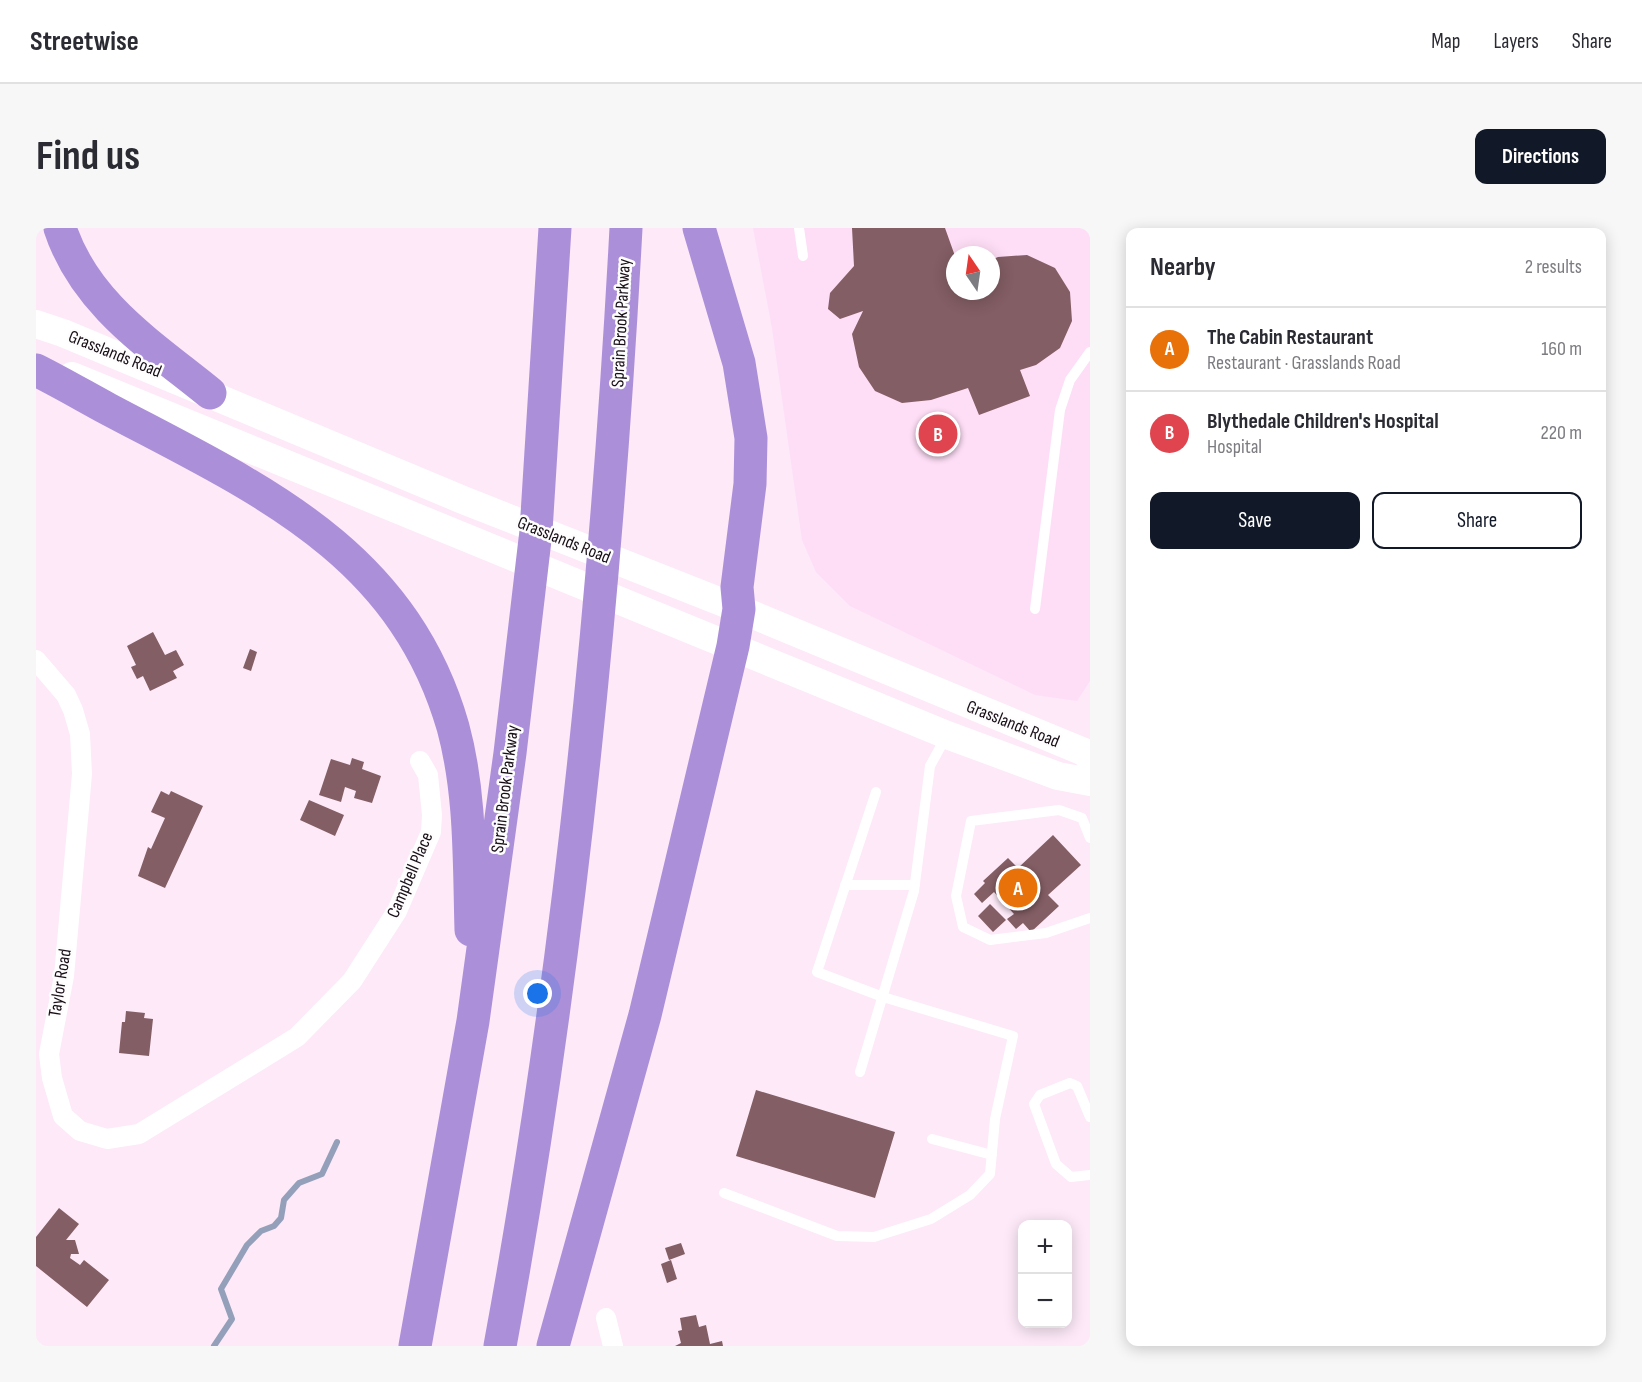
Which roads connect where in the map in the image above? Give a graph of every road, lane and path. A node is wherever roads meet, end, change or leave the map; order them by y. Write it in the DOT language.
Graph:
graph roads {
  1 [pos="60,228"];
  2 [pos="539,228"];
  3 [pos="555,228"];
  4 [pos="626,228"];
  5 [pos="699,228"];
  6 [pos="799,228"];
  7 [pos="803,256"];
  8 [pos="36,324"];
  9 [pos="1090,352"];
  10 [pos="36,362"];
  11 [pos="36,370"];
  12 [pos="546,387"];
  13 [pos="210,393"];
  14 [pos="739,609"];
  15 [pos="1035,609"];
  16 [pos="733,646"];
  17 [pos="36,660"];
  18 [pos="947,735"];
  19 [pos="1090,758"];
  20 [pos="420,761"];
  21 [pos="1090,782"];
  22 [pos="876,792"];
  23 [pos="1090,838"];
  24 [pos="845,885"];
  25 [pos="915,885"];
  26 [pos="1090,918"];
  27 [pos="352,981"];
  28 [pos="883,997"];
  29 [pos="473,1021"];
  30 [pos="860,1072"];
  31 [pos="1090,1117"];
  32 [pos="932,1139"];
  33 [pos="992,1155"];
  34 [pos="1090,1175"];
  35 [pos="724,1193"];
  36 [pos="606,1318"];
  37 [pos="415,1346"];
  38 [pos="500,1346"];
  39 [pos="553,1346"];
  40 [pos="613,1346"];
  1 -- 13 [label="highway"];
  2 -- 12 [label="highway"];
  3 -- 12 [label="highway, Sprain Brook Parkway"];
  4 -- 38 [label="highway, Sprain Brook Parkway"];
  5 -- 14 [label="highway"];
  6 -- 7 [label="lane"];
  8 -- 13 [label="main road, Grasslands Road"];
  9 -- 15 [label="lane"];
  10 -- 16 [label="main road, Grasslands Road"];
  11 -- 29 [label="highway"];
  12 -- 29 [label="highway, Sprain Brook Parkway"];
  13 -- 14 [label="main road, Grasslands Road"];
  14 -- 16 [label="highway"];
  14 -- 19 [label="main road, Grasslands Road"];
  16 -- 18 [label="main road, Grasslands Road"];
  16 -- 39 [label="highway"];
  17 -- 27 [label="street, Taylor Road"];
  18 -- 21 [label="main road, Grasslands Road"];
  18 -- 25 [label="lane"];
  20 -- 27 [label="street, Campbell Place"];
  22 -- 24 [label="lane"];
  23 -- 26 [label="lane"];
  24 -- 25 [label="lane"];
  24 -- 28 [label="lane"];
  25 -- 28 [label="lane"];
  28 -- 30 [label="lane"];
  28 -- 33 [label="lane"];
  29 -- 37 [label="highway, Sprain Brook Parkway"];
  31 -- 34 [label="lane"];
  32 -- 33 [label="lane"];
  33 -- 35 [label="lane"];
  36 -- 40 [label="street"];
}
